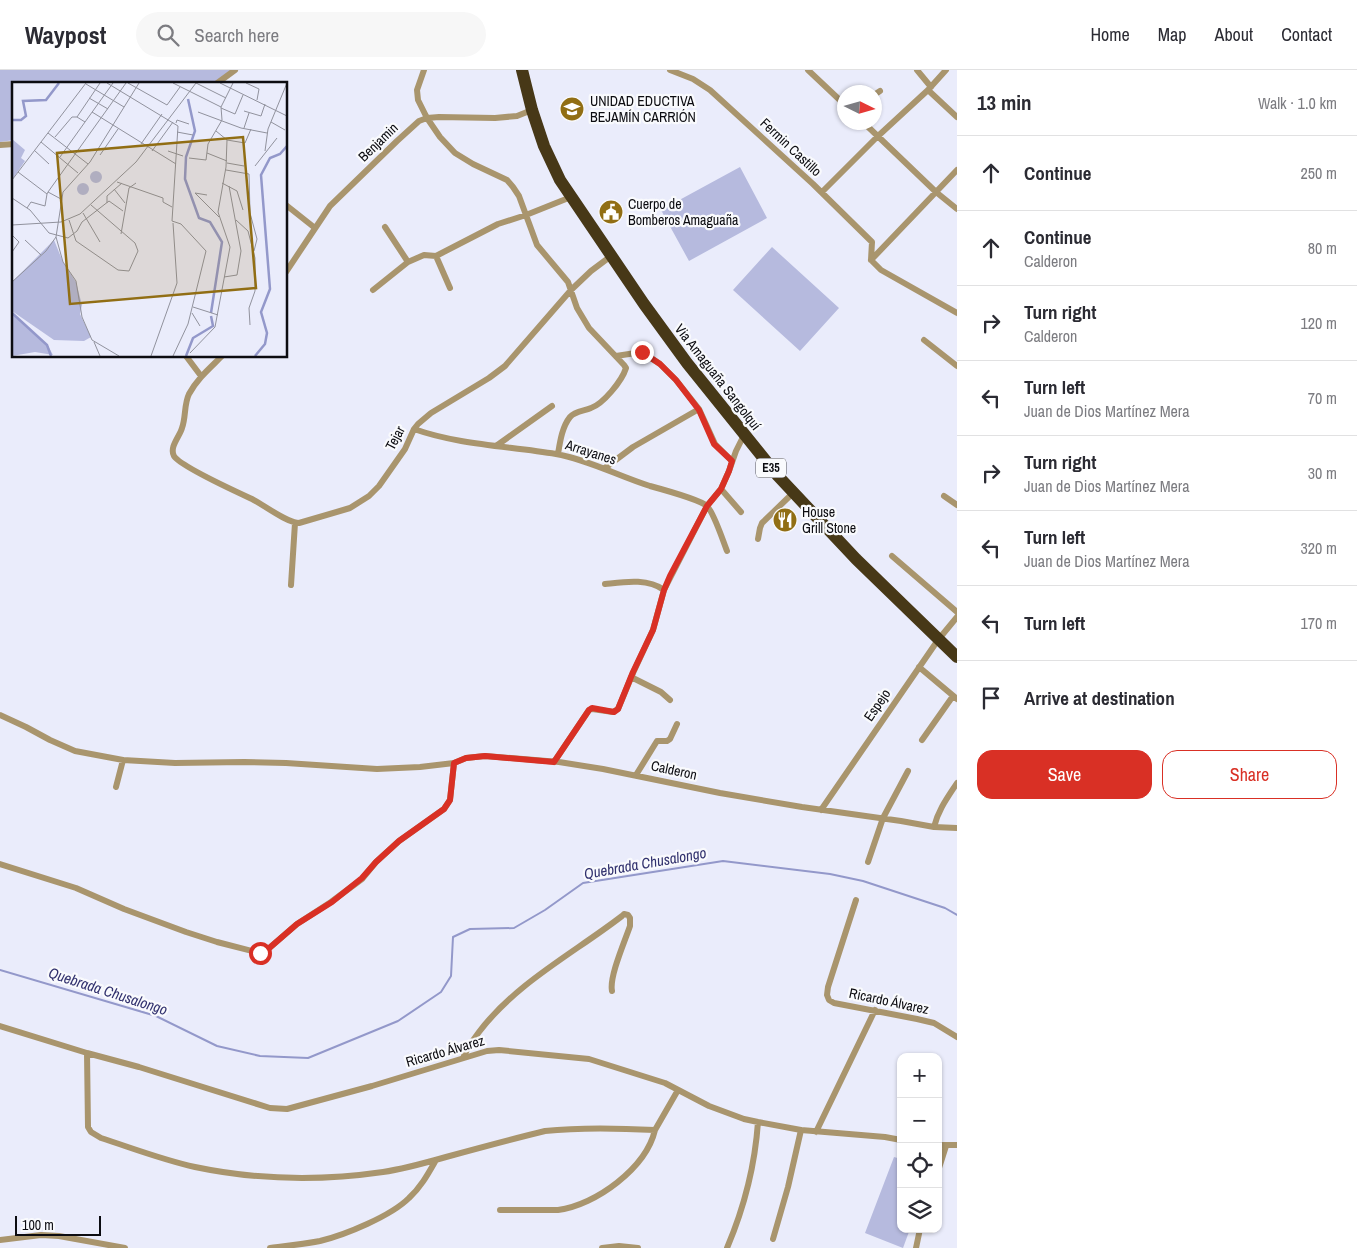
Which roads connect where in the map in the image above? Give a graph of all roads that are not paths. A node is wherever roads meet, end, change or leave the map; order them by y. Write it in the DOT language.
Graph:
graph roads {
  1 [pos="236,70"];
  2 [pos="424,70"];
  3 [pos="522,70"];
  4 [pos="670,70"];
  5 [pos="808,70"];
  6 [pos="917,70"];
  7 [pos="943,71"];
  8 [pos="219,82"];
  9 [pos="930,89"];
  10 [pos="837,97"];
  11 [pos="532,110"];
  12 [pos="957,117"];
  13 [pos="427,118"];
  14 [pos="870,130"];
  15 [pos="877,137"];
  16 [pos="957,170"];
  17 [pos="822,192"];
  18 [pos="936,192"];
  19 [pos="571,197"];
  20 [pos="288,208"];
  21 [pos="957,210"];
  22 [pos="526,215"];
  23 [pos="385,227"];
  24 [pos="315,228"];
  25 [pos="872,242"];
  26 [pos="880,250"];
  27 [pos="436,256"];
  28 [pos="611,256"];
  29 [pos="871,260"];
  30 [pos="408,262"];
  31 [pos="288,269"];
  32 [pos="450,288"];
  33 [pos="372,290"];
  34 [pos="571,290"];
  35 [pos="957,313"];
  36 [pos="924,340"];
  37 [pos="616,356"];
  38 [pos="188,358"];
  39 [pos="220,358"];
  40 [pos="957,366"];
  41 [pos="202,376"];
  42 [pos="552,406"];
  43 [pos="699,410"];
  44 [pos="414,429"];
  45 [pos="745,435"];
  46 [pos="496,446"];
  47 [pos="558,454"];
  48 [pos="732,461"];
  49 [pos="605,468"];
  50 [pos="721,489"];
  51 [pos="794,493"];
  52 [pos="944,496"];
  53 [pos="957,505"];
  54 [pos="707,506"];
  55 [pos="741,512"];
  56 [pos="295,523"];
  57 [pos="758,539"];
  58 [pos="727,551"];
  59 [pos="892,556"];
  60 [pos="605,584"];
  61 [pos="291,585"];
  62 [pos="664,590"];
  63 [pos="957,612"];
  64 [pos="957,617"];
  65 [pos="938,640"];
  66 [pos="957,657"];
  67 [pos="919,667"];
  68 [pos="631,677"];
  69 [pos="955,697"];
  70 [pos="670,700"];
  71 [pos="0,715"];
  72 [pos="677,724"];
  73 [pos="922,740"];
  74 [pos="123,760"];
  75 [pos="554,762"];
  76 [pos="454,763"];
  77 [pos="908,771"];
  78 [pos="636,775"];
  79 [pos="957,782"];
  80 [pos="116,787"];
  81 [pos="821,810"];
  82 [pos="883,818"];
  83 [pos="934,827"];
  84 [pos="957,828"];
  85 [pos="868,862"];
  86 [pos="0,864"];
  87 [pos="856,900"];
  88 [pos="612,991"];
  89 [pos="875,1010"];
  90 [pos="0,1026"];
  91 [pos="957,1037"];
  92 [pos="87,1053"];
  93 [pos="463,1058"];
  94 [pos="678,1090"];
  95 [pos="758,1122"];
  96 [pos="655,1130"];
  97 [pos="801,1130"];
  98 [pos="816,1132"];
  99 [pos="897,1139"];
  100 [pos="942,1146"];
  101 [pos="946,1146"];
  102 [pos="957,1146"];
  103 [pos="942,1158"];
  104 [pos="436,1160"];
  105 [pos="500,1210"];
  106 [pos="919,1233"];
  107 [pos="773,1239"];
  108 [pos="0,1240"];
  109 [pos="125,1248"];
  110 [pos="270,1248"];
  111 [pos="602,1248"];
  112 [pos="638,1248"];
  113 [pos="727,1248"];
  114 [pos="916,1248"];
  1 -- 8 [label="street"];
  2 -- 13 [label="street"];
  3 -- 11 [label="highway, Via Amaguaña Sangolquí / E35"];
  4 -- 17 [label="street, Fermin Castillo"];
  5 -- 10 [label="street"];
  6 -- 9 [label="street"];
  7 -- 9 [label="street"];
  9 -- 12 [label="street"];
  9 -- 15 [label="street"];
  11 -- 13 [label="street"];
  11 -- 19 [label="highway, Via Amaguaña Sangolquí / E35"];
  13 -- 22 [label="street"];
  13 -- 24 [label="street, Benjamin"];
  14 -- 15 [label="street"];
  15 -- 17 [label="street"];
  15 -- 18 [label="street"];
  16 -- 18 [label="street"];
  17 -- 25 [label="street, Fermin Castillo"];
  18 -- 21 [label="street"];
  18 -- 26 [label="street"];
  19 -- 22 [label="street"];
  19 -- 28 [label="highway, Via Amaguaña Sangolquí / E35"];
  20 -- 24 [label="street"];
  22 -- 27 [label="street"];
  22 -- 34 [label="street"];
  23 -- 30 [label="street"];
  24 -- 31 [label="street, Benjamin"];
  25 -- 26 [label="street, Fermin Castillo"];
  25 -- 29 [label="street"];
  26 -- 29 [label="street"];
  27 -- 30 [label="street"];
  27 -- 32 [label="street"];
  28 -- 34 [label="street, Tejar"];
  28 -- 45 [label="highway, Via Amaguaña Sangolquí / E35"];
  29 -- 35 [label="street"];
  30 -- 33 [label="street"];
  34 -- 37 [label="street"];
  34 -- 44 [label="street, Tejar"];
  36 -- 40 [label="street"];
  37 -- 43 [label="street"];
  37 -- 47 [label="street"];
  38 -- 41 [label="street"];
  39 -- 41 [label="street"];
  41 -- 56 [label="street"];
  42 -- 46 [label="street"];
  43 -- 48 [label="street"];
  43 -- 49 [label="street"];
  44 -- 46 [label="street, Arrayanes"];
  44 -- 56 [label="street, Tejar"];
  45 -- 48 [label="street"];
  45 -- 51 [label="highway, Via Amaguaña Sangolquí / E35"];
  46 -- 47 [label="street, Arrayanes"];
  47 -- 49 [label="street, Arrayanes"];
  48 -- 50 [label="street"];
  49 -- 54 [label="street, Arrayanes"];
  50 -- 54 [label="street"];
  50 -- 55 [label="street"];
  51 -- 57 [label="street"];
  51 -- 65 [label="highway, Via Amaguaña Sangolquí / E35"];
  52 -- 53 [label="street"];
  54 -- 58 [label="street"];
  54 -- 62 [label="street"];
  56 -- 61 [label="street"];
  59 -- 63 [label="street"];
  60 -- 62 [label="street"];
  62 -- 68 [label="street"];
  64 -- 65 [label="street, Espejo"];
  65 -- 66 [label="highway, Via Amaguaña Sangolquí / E35"];
  65 -- 67 [label="street, Espejo"];
  67 -- 69 [label="street"];
  67 -- 81 [label="street, Espejo"];
  68 -- 70 [label="street"];
  68 -- 75 [label="street"];
  69 -- 73 [label="street"];
  71 -- 74 [label="street, Calderon"];
  72 -- 78 [label="street"];
  74 -- 76 [label="street, Calderon"];
  74 -- 80 [label="street"];
  75 -- 76 [label="street, Calderon"];
  75 -- 78 [label="street, Calderon"];
  76 -- 86 [label="street"];
  77 -- 82 [label="street"];
  78 -- 81 [label="street, Calderon"];
  79 -- 83 [label="street"];
  81 -- 82 [label="street, Calderon"];
  82 -- 83 [label="street, Calderon"];
  82 -- 85 [label="street"];
  83 -- 84 [label="street, Calderon"];
  87 -- 89 [label="street, Ricardo Álvarez"];
  88 -- 93 [label="street"];
  89 -- 91 [label="street, Ricardo Álvarez"];
  89 -- 98 [label="street"];
  90 -- 92 [label="street, Ricardo Álvarez"];
  92 -- 93 [label="street, Ricardo Álvarez"];
  92 -- 104 [label="street"];
  93 -- 94 [label="street, Ricardo Álvarez"];
  94 -- 95 [label="street, Ricardo Álvarez"];
  94 -- 96 [label="street"];
  95 -- 97 [label="street, Ricardo Álvarez"];
  95 -- 113 [label="street"];
  96 -- 104 [label="street"];
  96 -- 105 [label="street"];
  97 -- 98 [label="street, Ricardo Álvarez"];
  97 -- 107 [label="street"];
  98 -- 99 [label="street, Ricardo Álvarez"];
  100 -- 101 [label="street"];
  101 -- 102 [label="street"];
  101 -- 103 [label="street"];
  104 -- 110 [label="street"];
  106 -- 114 [label="street"];
  108 -- 109 [label="street"];
  111 -- 112 [label="street"];
}
